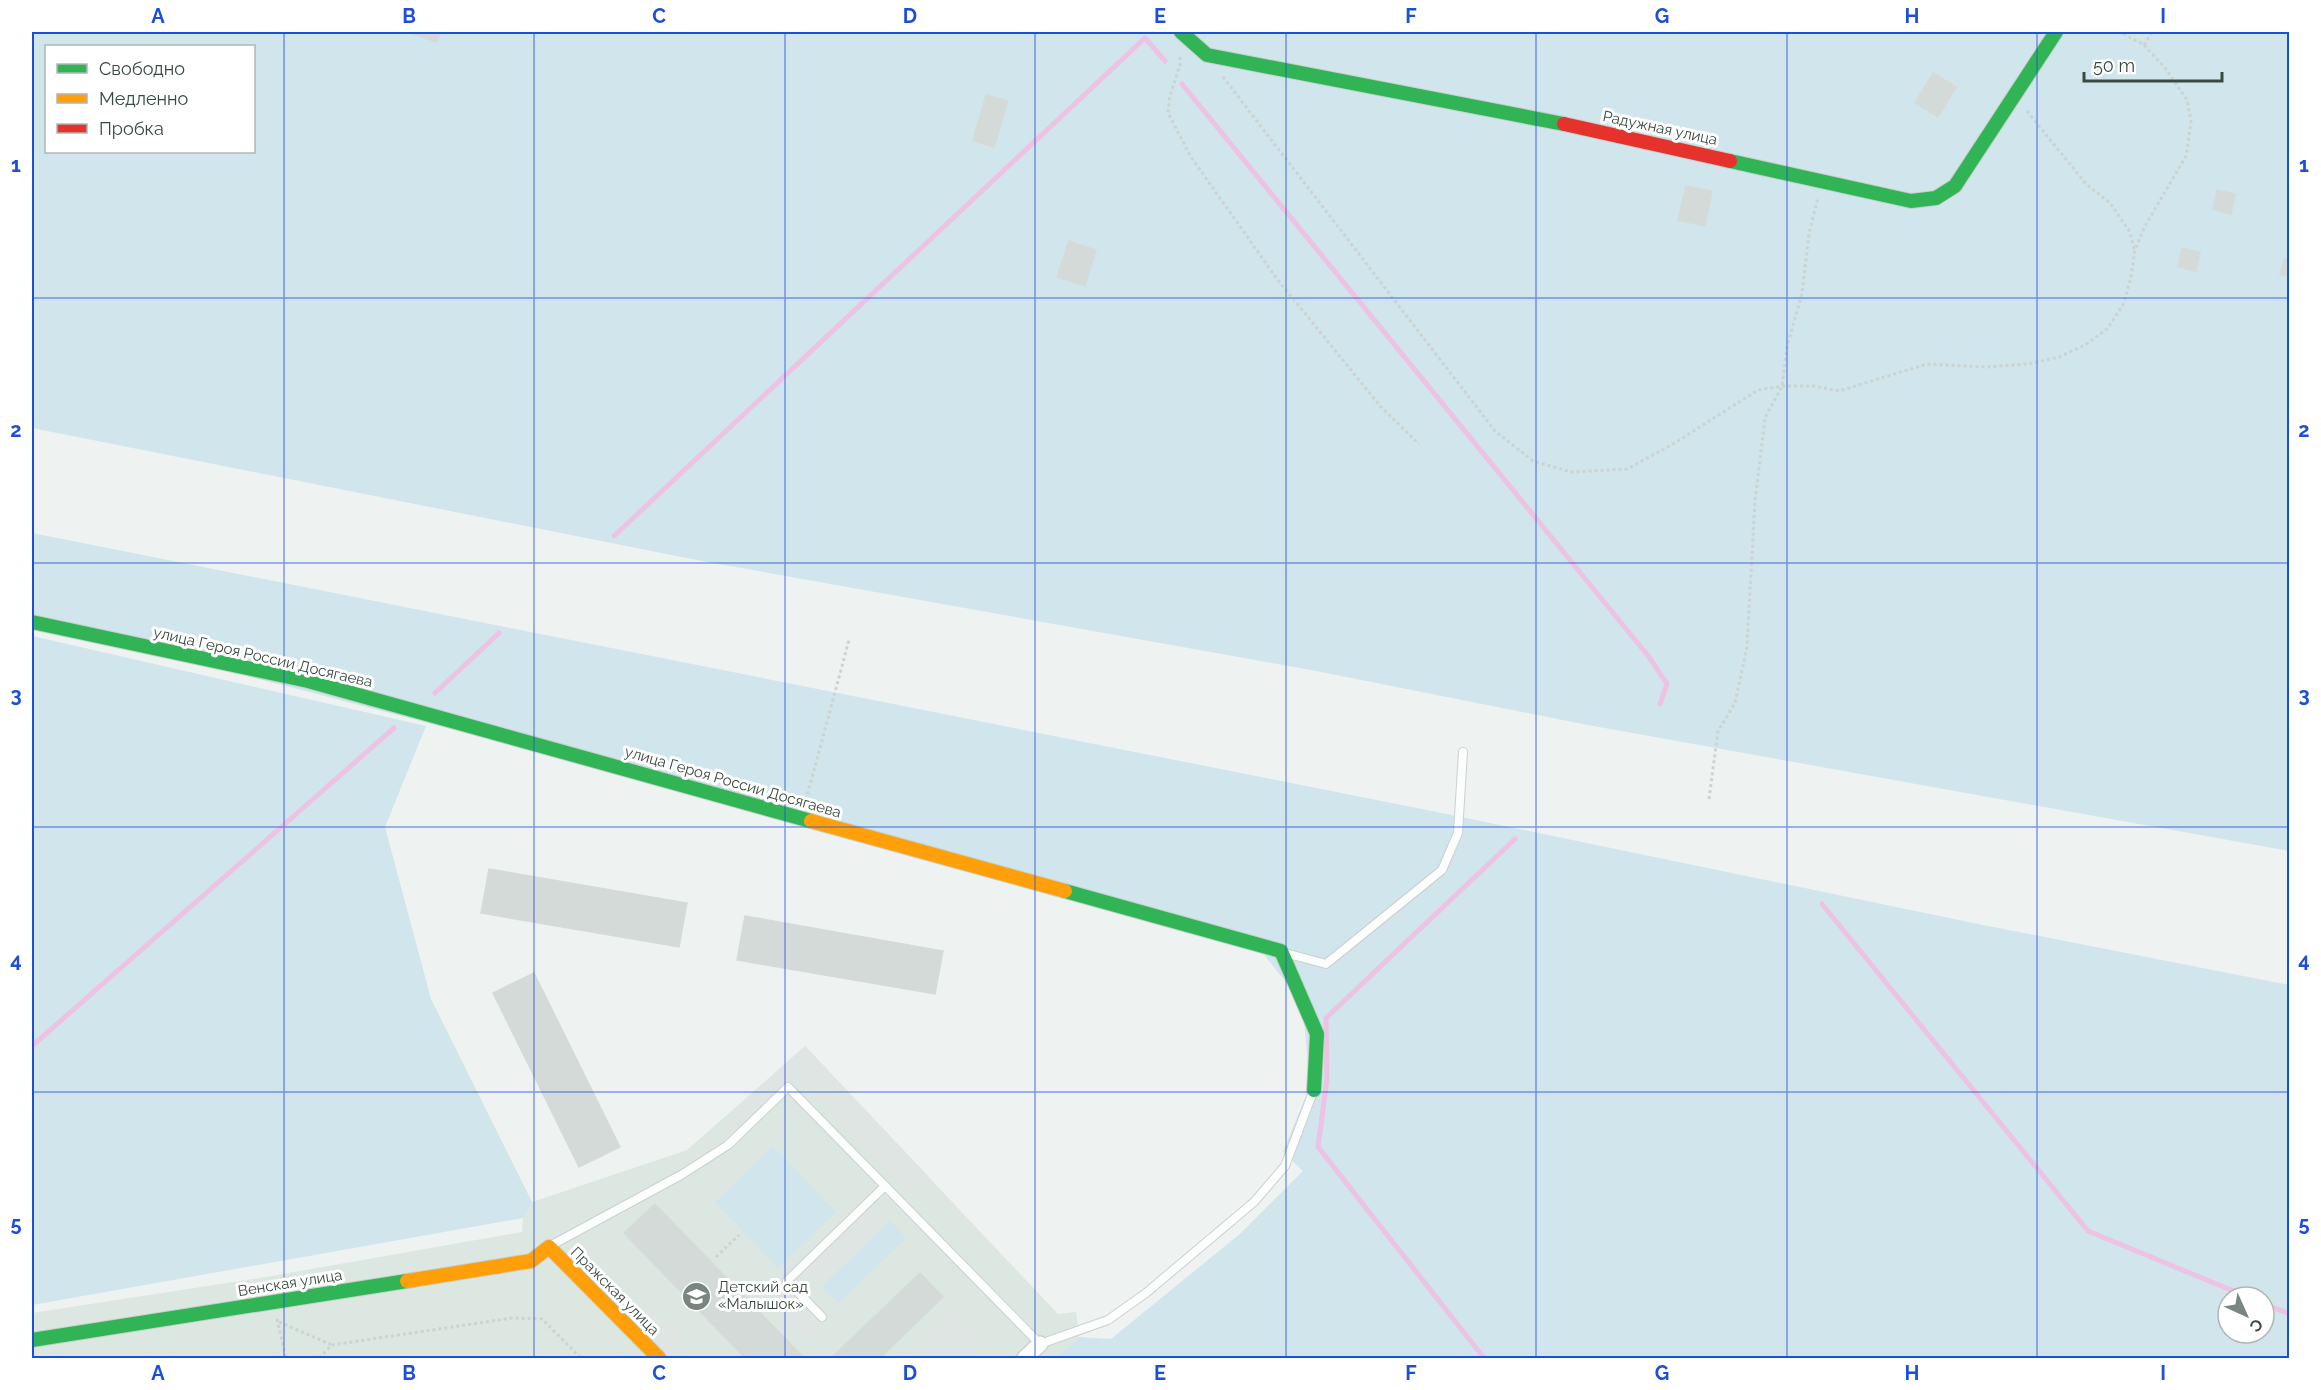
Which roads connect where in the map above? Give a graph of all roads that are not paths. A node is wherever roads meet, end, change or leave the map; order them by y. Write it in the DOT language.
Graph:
graph roads {
  1 [pos="1181,32"];
  2 [pos="2056,32"];
  3 [pos="32,622"];
  4 [pos="1463,752"];
  5 [pos="1281,951"];
  6 [pos="1314,1090"];
  7 [pos="885,1186"];
  8 [pos="549,1247"];
  9 [pos="822,1317"];
  10 [pos="32,1340"];
  11 [pos="1040,1344"];
  12 [pos="659,1359"];
  13 [pos="1025,1359"];
  1 -- 2 [label="street, Радужная улица"];
  3 -- 5 [label="street, улица Героя России Досягаева"];
  4 -- 5 [label="lane"];
  5 -- 6 [label="street"];
  6 -- 11 [label="lane"];
  7 -- 8 [label="lane"];
  7 -- 9 [label="lane"];
  7 -- 11 [label="lane"];
  8 -- 10 [label="street, Венская улица"];
  8 -- 12 [label="street, Пражская улица"];
  11 -- 13 [label="street"];
}
